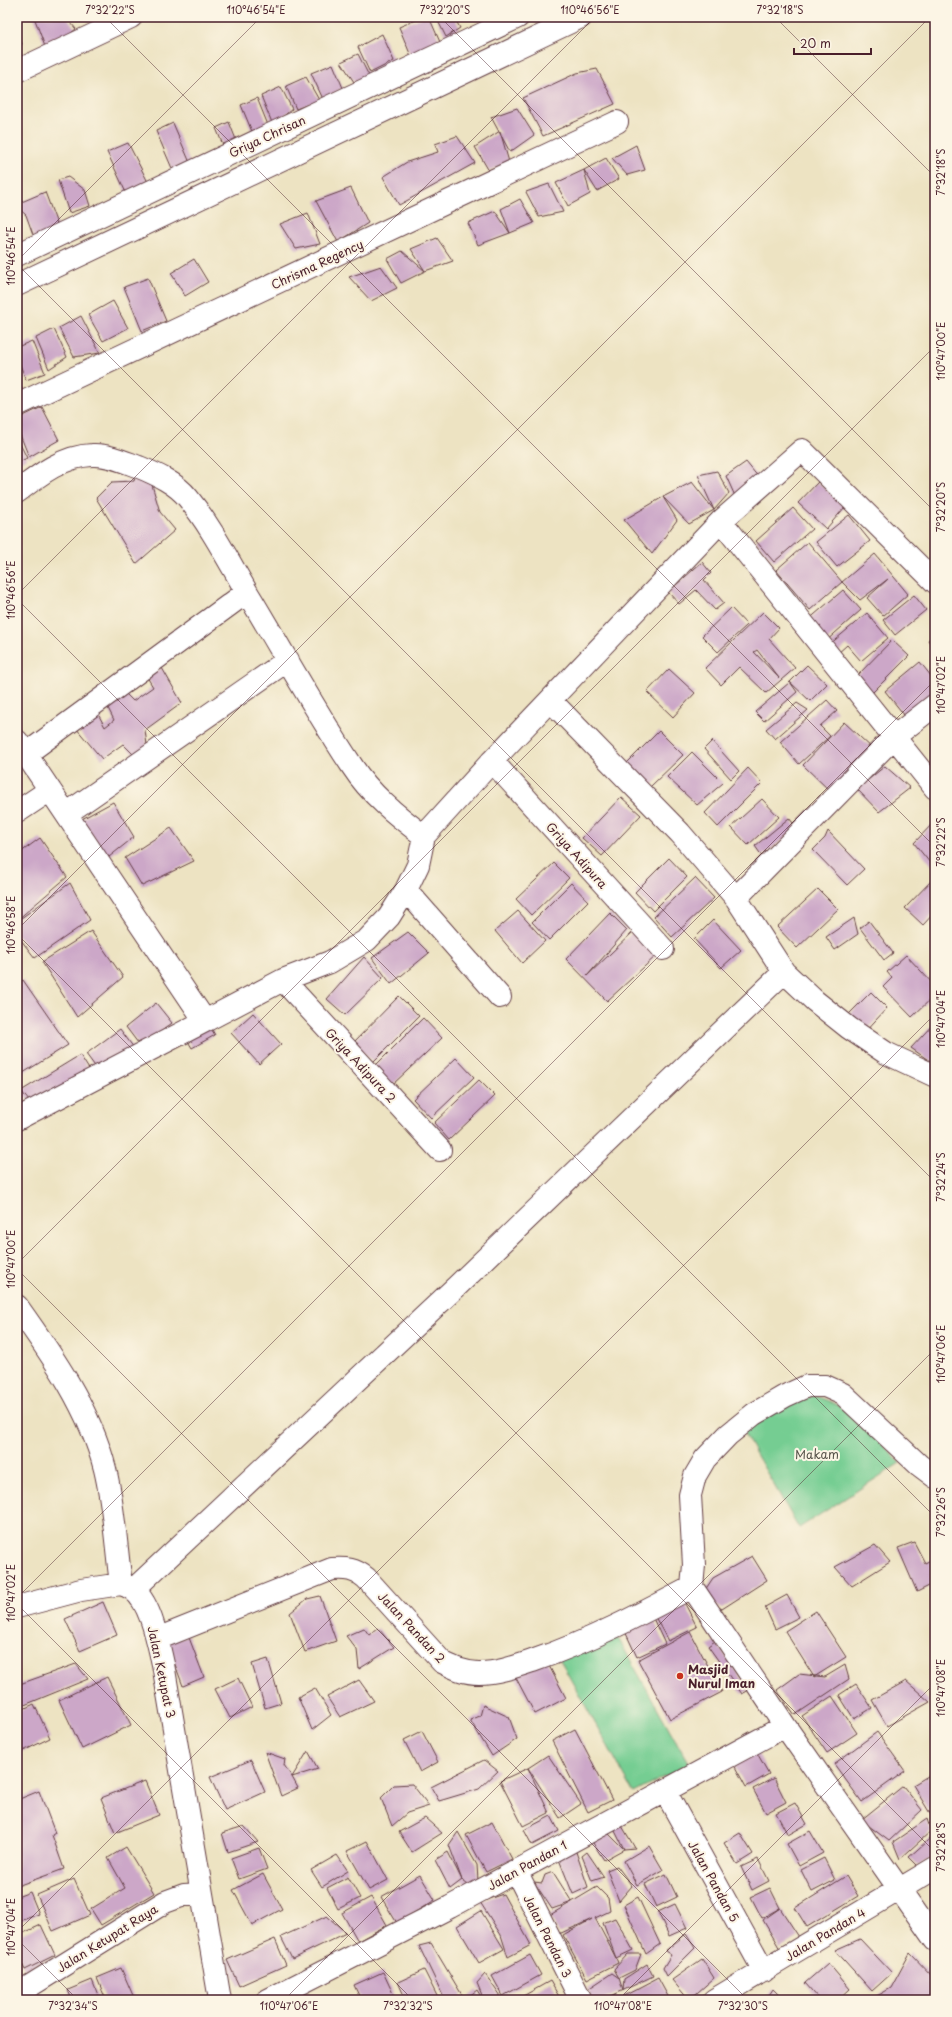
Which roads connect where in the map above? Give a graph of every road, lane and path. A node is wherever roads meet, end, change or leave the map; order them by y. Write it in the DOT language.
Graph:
graph roads {
  1 [pos="131,17"];
  2 [pos="518,17"];
  3 [pos="581,17"];
  4 [pos="17,71"];
  5 [pos="617,122"];
  6 [pos="17,255"];
  7 [pos="17,285"];
  8 [pos="17,405"];
  9 [pos="17,492"];
  10 [pos="720,521"];
  11 [pos="935,582"];
  12 [pos="247,592"];
  13 [pos="288,660"];
  14 [pos="550,700"];
  15 [pos="935,705"];
  16 [pos="894,737"];
  17 [pos="22,747"];
  18 [pos="492,761"];
  19 [pos="935,788"];
  20 [pos="50,790"];
  21 [pos="17,812"];
  22 [pos="66,814"];
  23 [pos="424,836"];
  24 [pos="406,890"];
  25 [pos="736,898"];
  26 [pos="663,949"];
  27 [pos="784,972"];
  28 [pos="283,980"];
  29 [pos="500,997"];
  30 [pos="205,1021"];
  31 [pos="935,1076"];
  32 [pos="17,1119"];
  33 [pos="440,1150"];
  34 [pos="17,1306"];
  35 [pos="935,1477"];
  36 [pos="127,1587"];
  37 [pos="692,1587"];
  38 [pos="17,1607"];
  39 [pos="157,1639"];
  40 [pos="785,1726"];
  41 [pos="665,1791"];
  42 [pos="935,1868"];
  43 [pos="516,1871"];
  44 [pos="899,1890"];
  45 [pos="201,1894"];
  46 [pos="935,1940"];
  47 [pos="764,1971"];
  48 [pos="17,1994"];
  49 [pos="220,2000"];
  50 [pos="268,2000"];
  51 [pos="581,2000"];
  52 [pos="714,2000"];
  1 -- 4 [label="street"];
  2 -- 6 [label="street, Griya Chrisan"];
  3 -- 7 [label="street"];
  5 -- 8 [label="street, Chrisma Regency"];
  9 -- 12 [label="street"];
  10 -- 11 [label="street"];
  10 -- 14 [label="street"];
  10 -- 16 [label="street"];
  12 -- 13 [label="street"];
  12 -- 17 [label="street"];
  13 -- 22 [label="street"];
  13 -- 23 [label="street"];
  14 -- 18 [label="street"];
  14 -- 25 [label="street"];
  15 -- 16 [label="street"];
  16 -- 19 [label="street"];
  16 -- 25 [label="street"];
  17 -- 20 [label="street"];
  18 -- 23 [label="street"];
  18 -- 26 [label="street, Griya Adipura"];
  20 -- 21 [label="street"];
  20 -- 22 [label="street"];
  22 -- 30 [label="street"];
  23 -- 24 [label="street"];
  24 -- 28 [label="street"];
  24 -- 29 [label="street"];
  25 -- 27 [label="street"];
  27 -- 31 [label="street"];
  27 -- 36 [label="street"];
  28 -- 30 [label="street"];
  28 -- 33 [label="street, Griya Adipura 2"];
  30 -- 32 [label="street"];
  34 -- 36 [label="street, Jalan Ketupat 3"];
  35 -- 37 [label="street"];
  36 -- 38 [label="street"];
  36 -- 39 [label="street, Jalan Ketupat 3"];
  37 -- 39 [label="street, Jalan Pandan 2"];
  37 -- 40 [label="street"];
  39 -- 45 [label="street, Jalan Ketupat 3"];
  40 -- 41 [label="street, Jalan Pandan 1"];
  40 -- 44 [label="street"];
  41 -- 43 [label="street, Jalan Pandan 1"];
  41 -- 47 [label="street, Jalan Pandan 5"];
  42 -- 44 [label="street, Jalan Pandan 4"];
  43 -- 50 [label="street, Jalan Pandan 1"];
  43 -- 51 [label="street, Jalan Pandan 3"];
  44 -- 46 [label="street"];
  44 -- 47 [label="street, Jalan Pandan 4"];
  45 -- 48 [label="street, Jalan Ketupat Raya"];
  45 -- 49 [label="street, Jalan Ketupat 3"];
  47 -- 52 [label="street, Jalan Pandan 4"];
}
